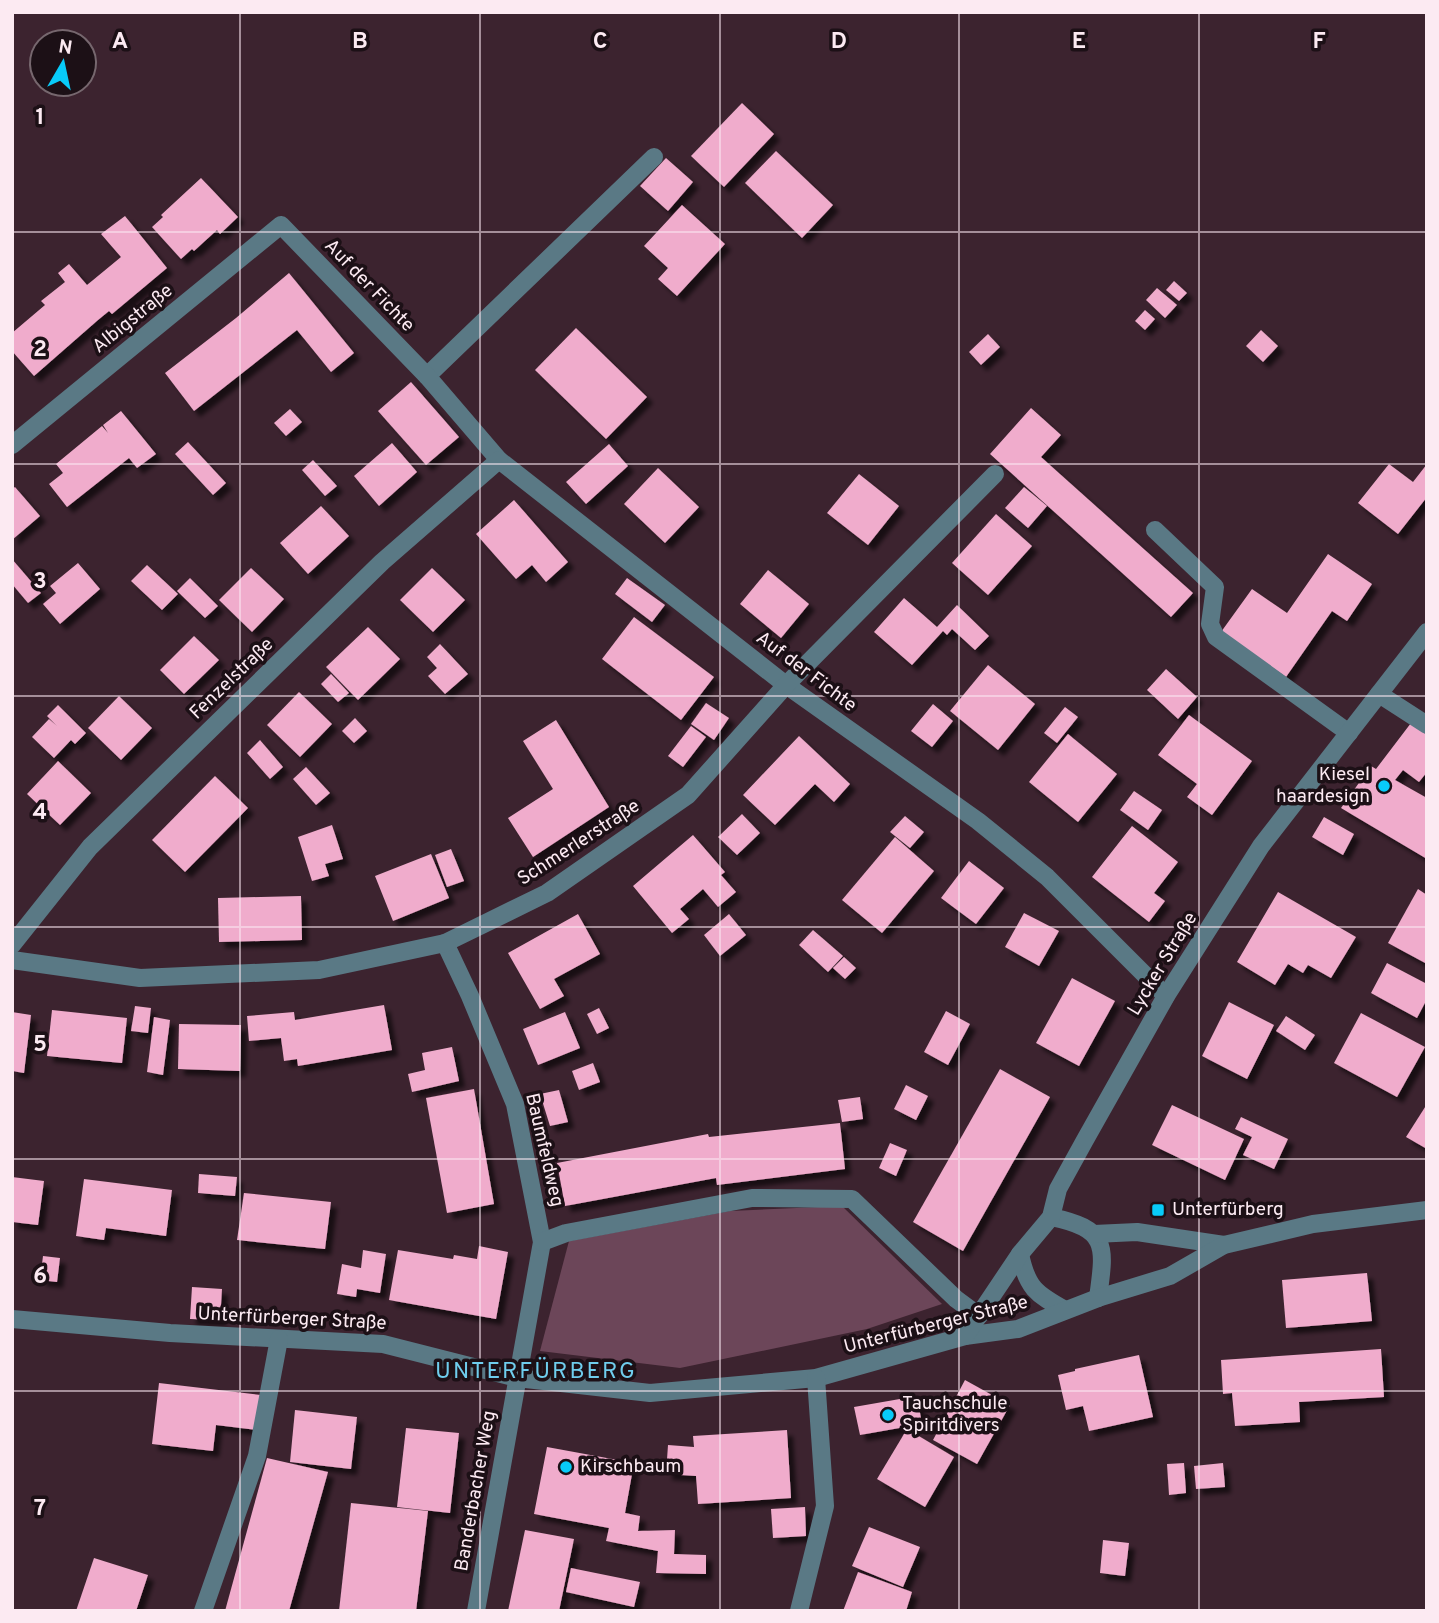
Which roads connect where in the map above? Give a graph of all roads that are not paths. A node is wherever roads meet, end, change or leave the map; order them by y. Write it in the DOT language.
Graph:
graph roads {
  1 [pos="654,157"];
  2 [pos="281,225"];
  3 [pos="426,376"];
  4 [pos="12,445"];
  5 [pos="499,460"];
  6 [pos="995,474"];
  7 [pos="1155,530"];
  8 [pos="1427,632"];
  9 [pos="786,685"];
  10 [pos="1379,694"];
  11 [pos="1427,725"];
  12 [pos="1349,733"];
  13 [pos="445,943"];
  14 [pos="12,946"];
  15 [pos="12,960"];
  16 [pos="1167,996"];
  17 [pos="1427,1210"];
  18 [pos="1051,1217"];
  19 [pos="1094,1234"];
  20 [pos="542,1242"];
  21 [pos="1224,1245"];
  22 [pos="1020,1254"];
  23 [pos="1098,1298"];
  24 [pos="1065,1310"];
  25 [pos="979,1316"];
  26 [pos="12,1319"];
  27 [pos="965,1336"];
  28 [pos="279,1339"];
  29 [pos="517,1378"];
  30 [pos="816,1378"];
  31 [pos="203,1611"];
  32 [pos="476,1611"];
  33 [pos="799,1611"];
  1 -- 3 [label="street"];
  2 -- 3 [label="street, Auf der Fichte"];
  2 -- 4 [label="street, Albigstraße"];
  3 -- 5 [label="street, Auf der Fichte"];
  5 -- 9 [label="street, Auf der Fichte"];
  5 -- 14 [label="street, Fenzelstraße"];
  6 -- 9 [label="street, Schmerlerstraße"];
  7 -- 12 [label="street"];
  8 -- 10 [label="street, Lycker Straße"];
  9 -- 13 [label="street, Schmerlerstraße"];
  9 -- 16 [label="street, Auf der Fichte"];
  10 -- 11 [label="street"];
  10 -- 12 [label="street, Lycker Straße"];
  12 -- 16 [label="street, Lycker Straße"];
  13 -- 15 [label="street, Schmerlerstraße"];
  13 -- 20 [label="street, Baumfeldweg"];
  16 -- 18 [label="street, Lycker Straße"];
  17 -- 21 [label="street, Unterfürberger Straße"];
  18 -- 19 [label="street, Unterfürberger Straße"];
  18 -- 22 [label="street, Lycker Straße"];
  19 -- 21 [label="street, Unterfürberger Straße"];
  19 -- 23 [label="street"];
  20 -- 25 [label="street, Unterfürberger Straße"];
  20 -- 29 [label="street, Baumfeldweg"];
  21 -- 23 [label="street, Unterfürberger Straße"];
  22 -- 24 [label="street, Unterfürberger Straße"];
  22 -- 25 [label="street, Lycker Straße"];
  23 -- 24 [label="street, Unterfürberger Straße"];
  24 -- 27 [label="street, Unterfürberger Straße"];
  25 -- 27 [label="street, Lycker Straße"];
  26 -- 28 [label="street, Unterfürberger Straße"];
  27 -- 30 [label="street, Unterfürberger Straße"];
  28 -- 29 [label="street, Unterfürberger Straße"];
  28 -- 31 [label="street"];
  29 -- 30 [label="street, Unterfürberger Straße"];
  29 -- 32 [label="street, Banderbacher Weg"];
  30 -- 33 [label="street"];
}
